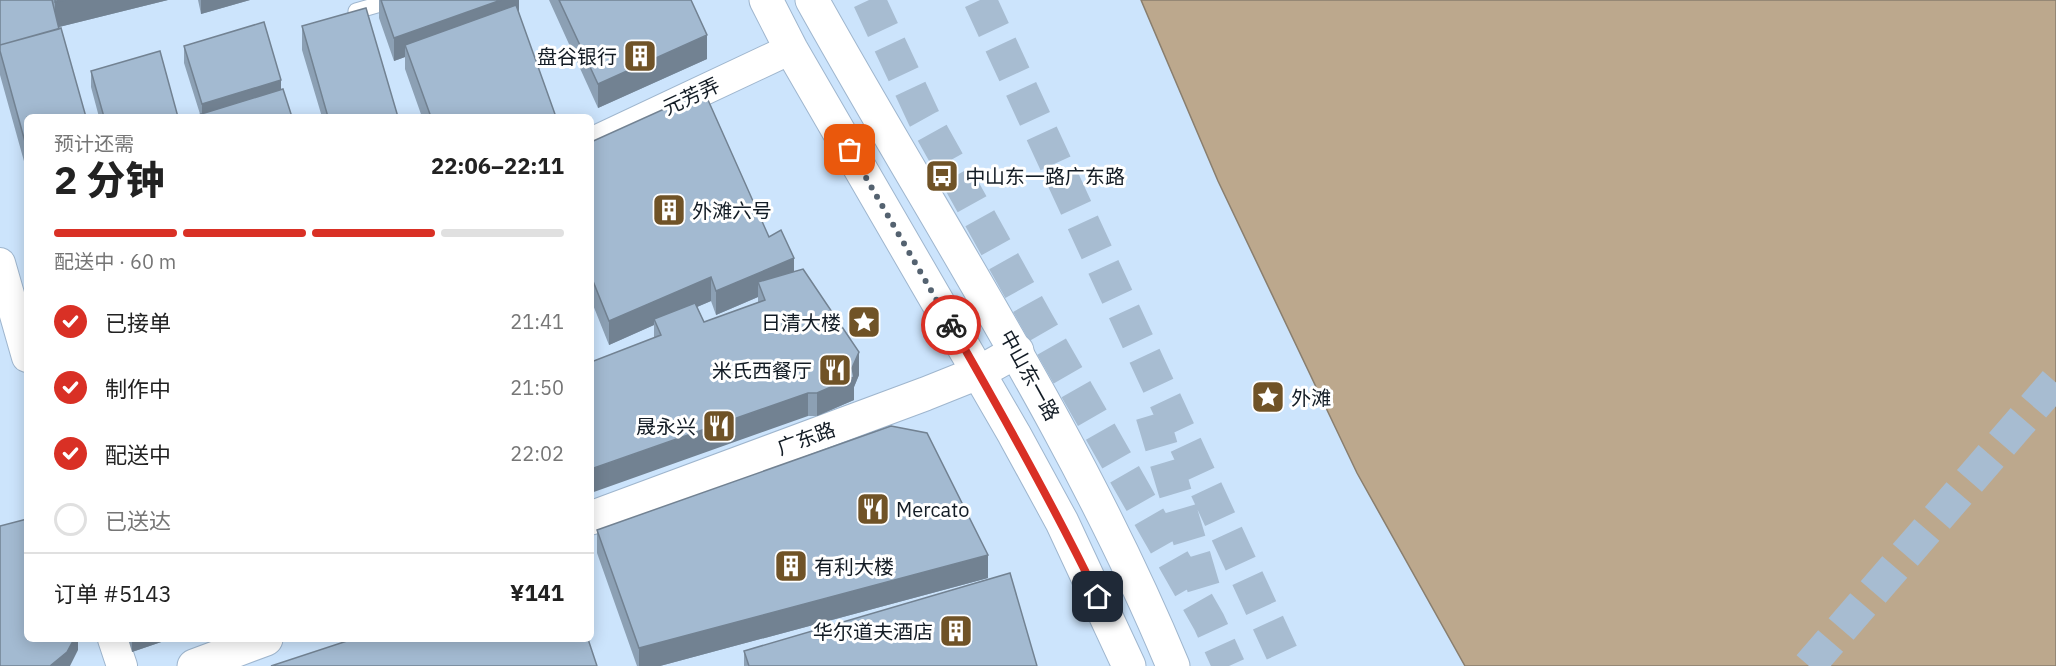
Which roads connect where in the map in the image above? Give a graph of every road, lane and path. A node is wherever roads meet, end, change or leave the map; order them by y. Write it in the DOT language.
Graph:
graph roads {
  1 [pos="394,0"];
  2 [pos="765,0"];
  3 [pos="812,0"];
  4 [pos="356,11"];
  5 [pos="791,49"];
  6 [pos="594,142"];
  7 [pos="0,263"];
  8 [pos="22,322"];
  9 [pos="1017,351"];
  10 [pos="980,372"];
  11 [pos="594,517"];
  12 [pos="114,642"];
  13 [pos="258,642"];
  14 [pos="122,666"];
  15 [pos="194,666"];
  16 [pos="1129,666"];
  17 [pos="1173,666"];
  1 -- 4 [label="lane"];
  2 -- 5 [label="main road"];
  3 -- 9 [label="main road, 中山东一路"];
  5 -- 6 [label="street, 元芳弄"];
  5 -- 10 [label="main road"];
  7 -- 8 [label="street"];
  9 -- 10 [label="main road, 广东路"];
  9 -- 17 [label="main road, 中山东一路"];
  10 -- 11 [label="main road, 广东路"];
  10 -- 16 [label="main road"];
  12 -- 14 [label="street"];
  13 -- 15 [label="main road"];
}
